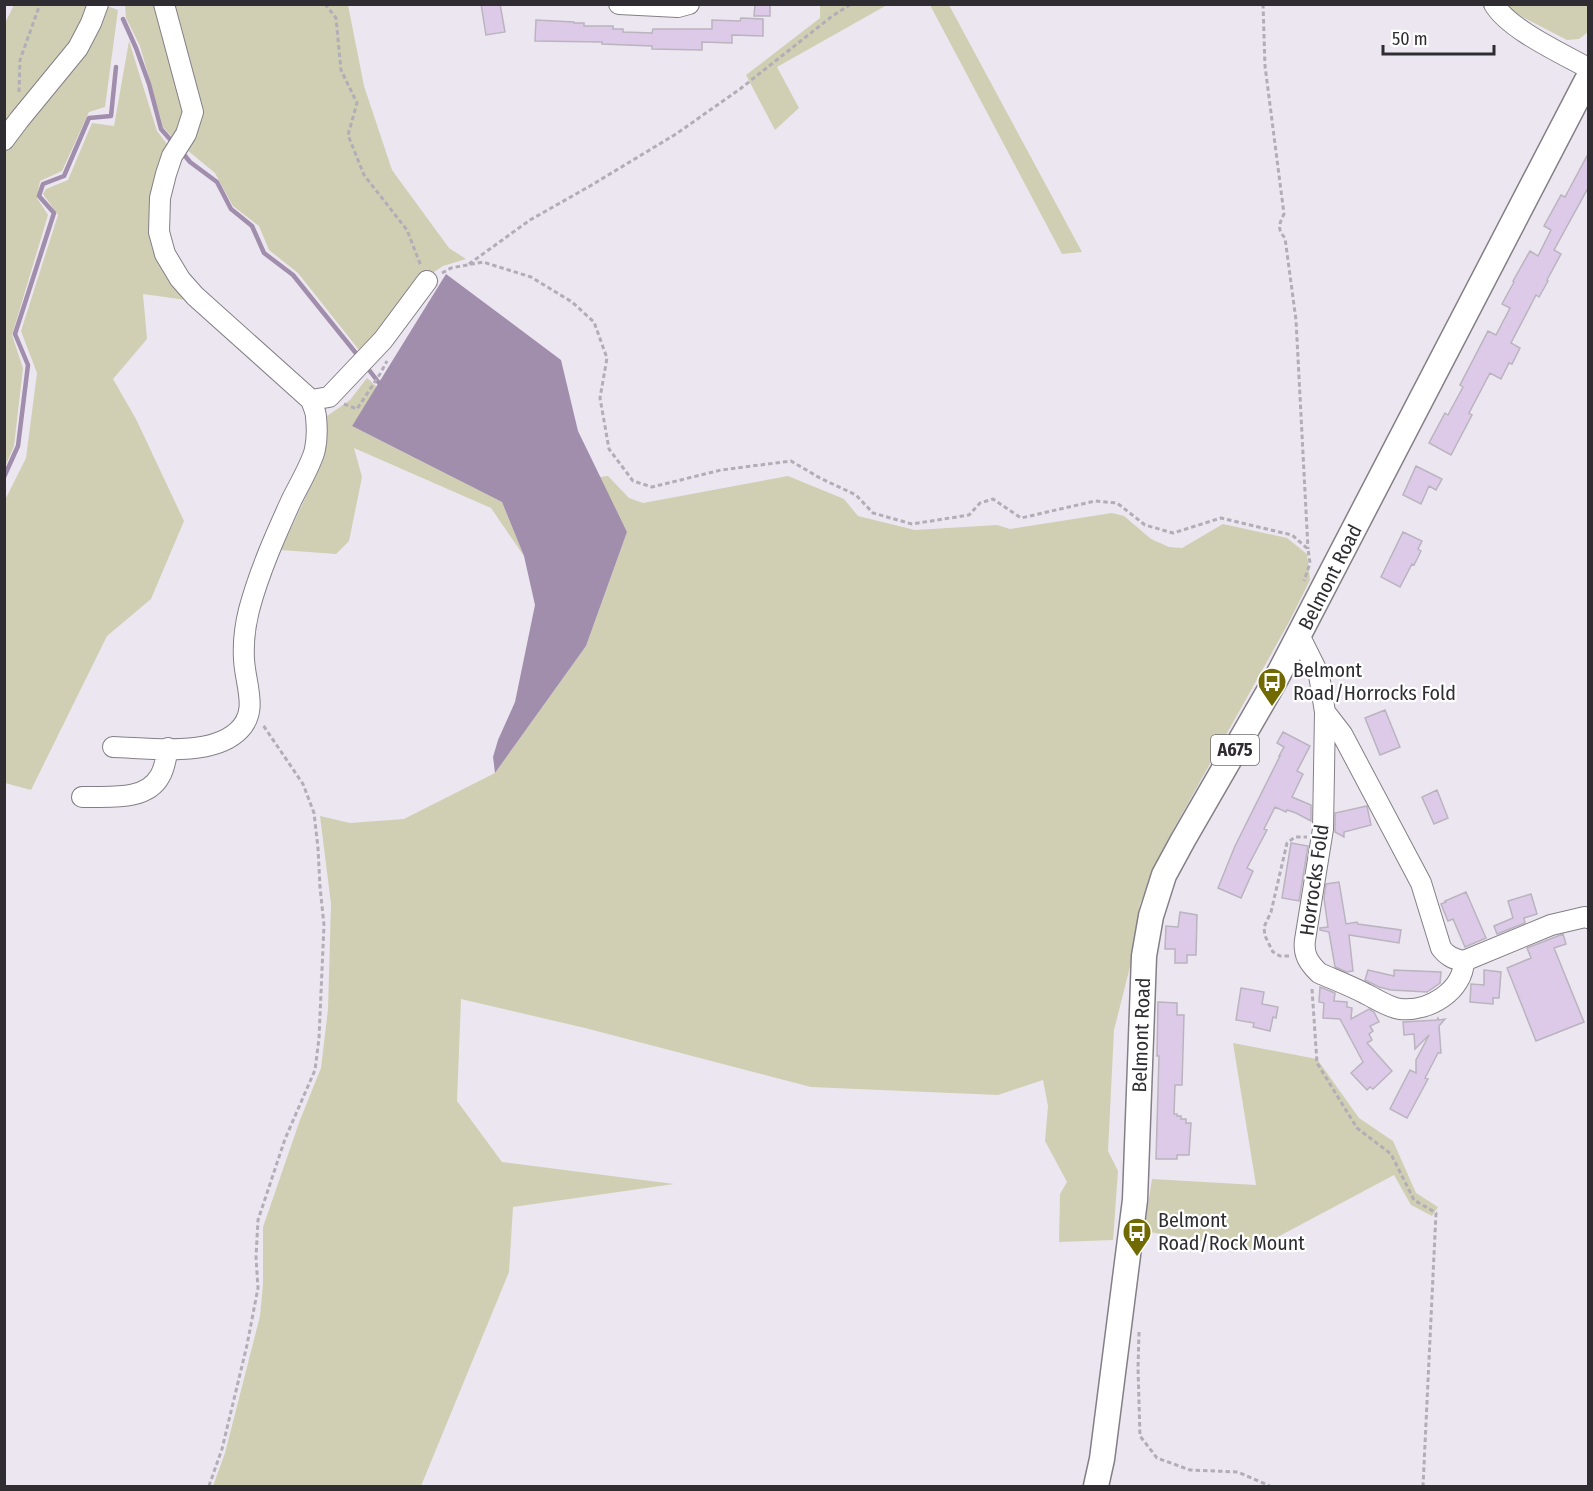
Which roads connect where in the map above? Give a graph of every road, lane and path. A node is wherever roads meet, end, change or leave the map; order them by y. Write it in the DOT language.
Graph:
graph roads {
  1 [pos="40,4"];
  2 [pos="98,4"];
  3 [pos="164,4"];
  4 [pos="326,4"];
  5 [pos="619,4"];
  6 [pos="689,4"];
  7 [pos="851,4"];
  8 [pos="1263,4"];
  9 [pos="1494,4"];
  10 [pos="1588,68"];
  11 [pos="1588,78"];
  12 [pos="19,120"];
  13 [pos="4,140"];
  14 [pos="468,265"];
  15 [pos="427,281"];
  16 [pos="380,374"];
  17 [pos="320,398"];
  18 [pos="1308,549"];
  19 [pos="1303,584"];
  20 [pos="1299,635"];
  21 [pos="251,705"];
  22 [pos="1325,712"];
  23 [pos="113,747"];
  24 [pos="168,748"];
  25 [pos="82,797"];
  26 [pos="1321,837"];
  27 [pos="1588,918"];
  28 [pos="1464,960"];
  29 [pos="1311,962"];
  30 [pos="1139,1322"];
  31 [pos="209,1486"];
  32 [pos="1096,1486"];
  33 [pos="1270,1486"];
  34 [pos="1423,1486"];
  1 -- 12 [label="path"];
  2 -- 12 [label="street"];
  3 -- 17 [label="street"];
  4 -- 15 [label="path"];
  5 -- 6 [label="street"];
  7 -- 14 [label="path"];
  8 -- 18 [label="path"];
  9 -- 10 [label="street"];
  11 -- 20 [label="main road, Belmont Road / A675"];
  12 -- 13 [label="street"];
  14 -- 15 [label="path"];
  14 -- 18 [label="path"];
  15 -- 17 [label="street"];
  16 -- 17 [label="path"];
  17 -- 21 [label="street"];
  18 -- 19 [label="path"];
  20 -- 22 [label="street, Horrocks Fold"];
  20 -- 32 [label="main road, Belmont Road / A675"];
  21 -- 24 [label="street"];
  21 -- 31 [label="path"];
  22 -- 26 [label="street, Horrocks Fold"];
  22 -- 28 [label="street, Horrocks Fold"];
  23 -- 24 [label="street"];
  24 -- 25 [label="street"];
  26 -- 29 [label="street, Horrocks Fold"];
  26 -- 29 [label="path"];
  27 -- 28 [label="street"];
  28 -- 29 [label="street"];
  29 -- 34 [label="path"];
  30 -- 33 [label="path"];
}
